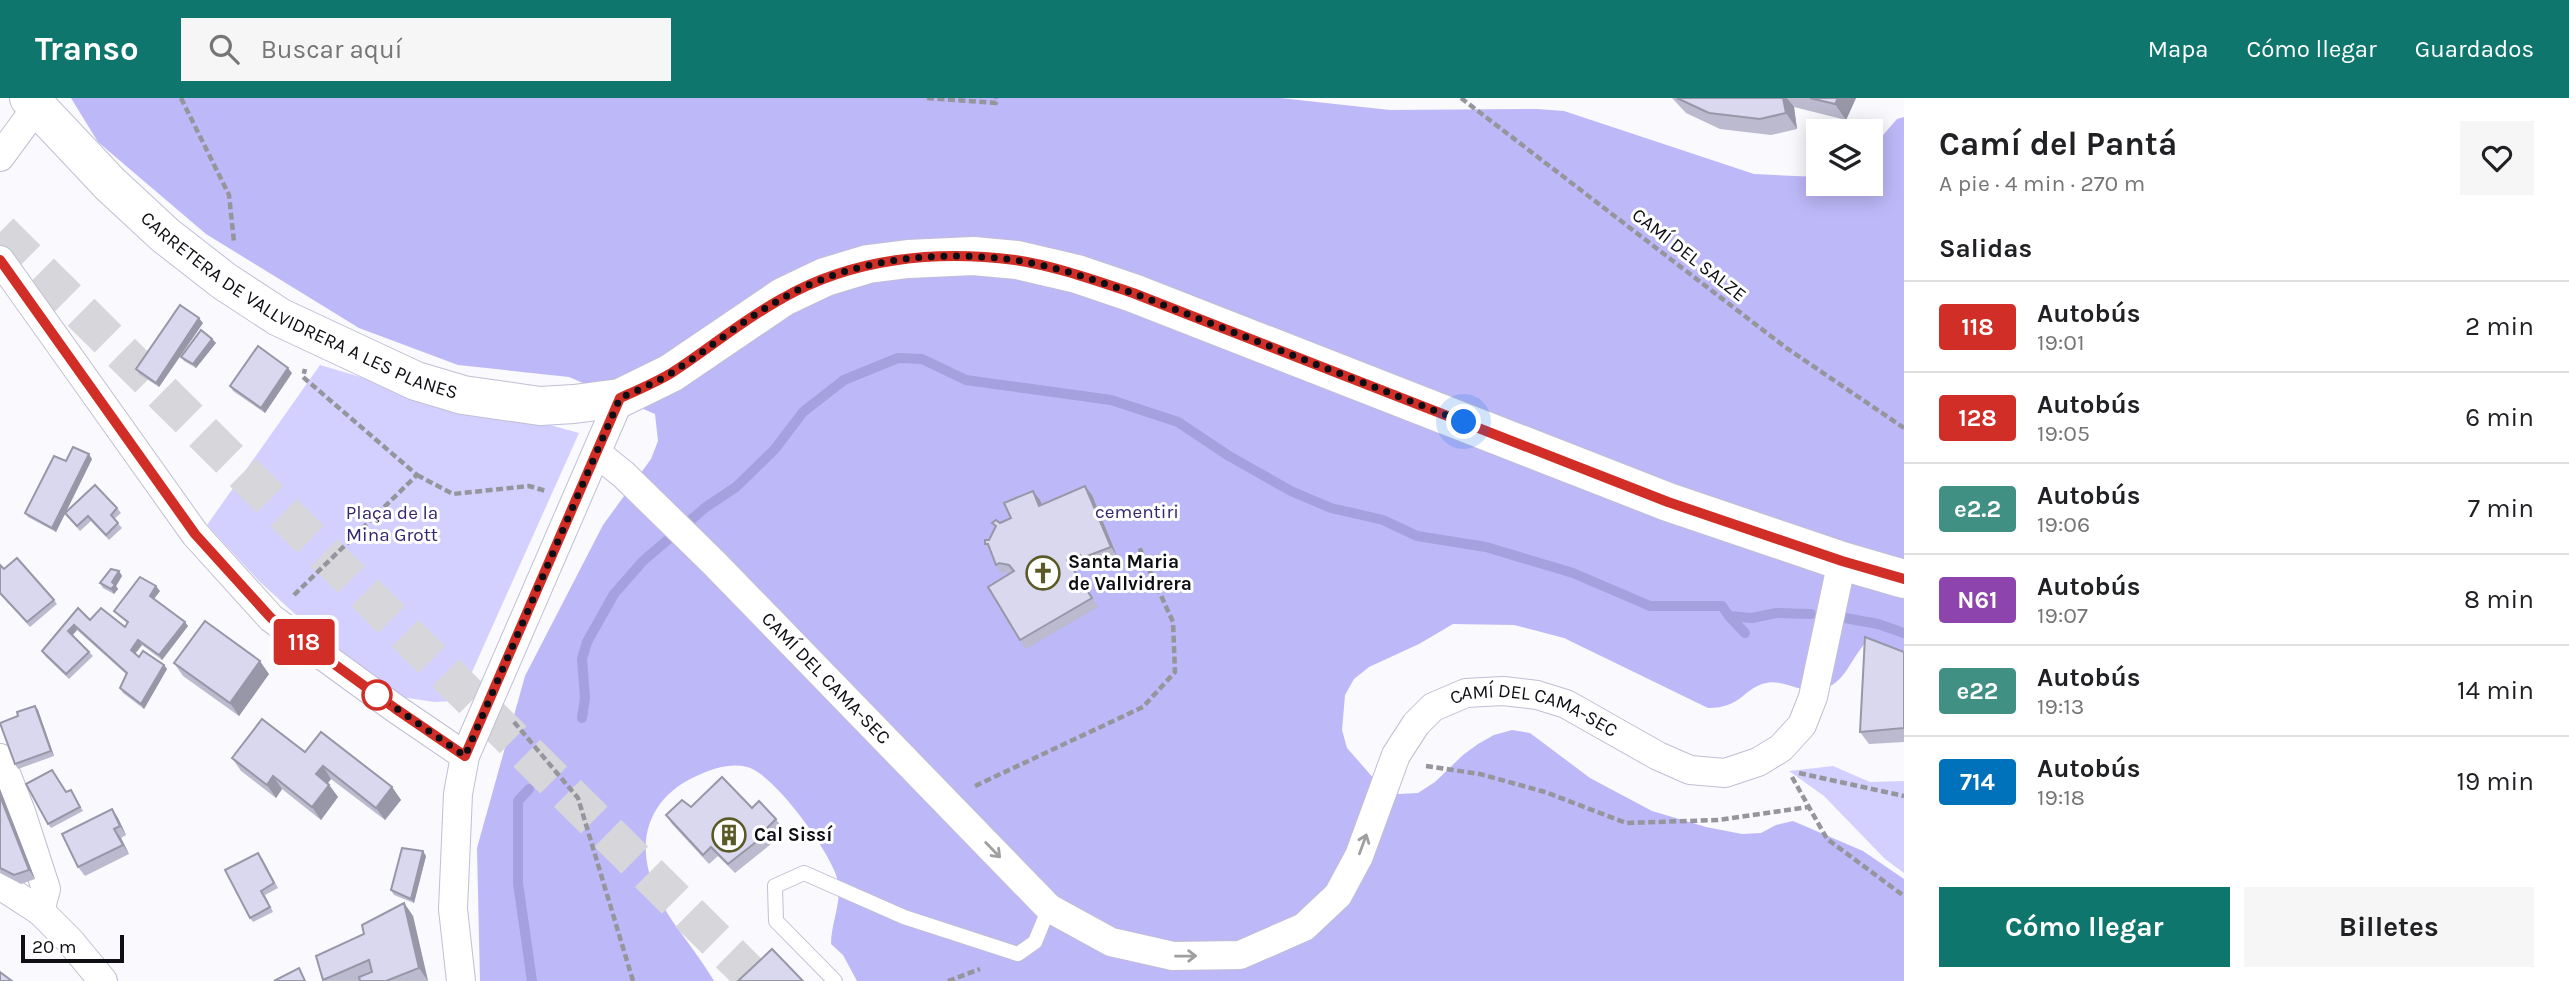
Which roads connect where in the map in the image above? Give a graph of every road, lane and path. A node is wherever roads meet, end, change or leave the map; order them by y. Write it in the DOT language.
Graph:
graph roads {
  1 [pos="181,98"];
  2 [pos="927,98"];
  3 [pos="996,98"];
  4 [pos="1461,98"];
  5 [pos="32,103"];
  6 [pos="0,156"];
  7 [pos="0,260"];
  8 [pos="224,281"];
  9 [pos="305,366"];
  10 [pos="620,398"];
  11 [pos="1904,428"];
  12 [pos="598,454"];
  13 [pos="417,475"];
  14 [pos="529,486"];
  15 [pos="1139,547"];
  16 [pos="1842,561"];
  17 [pos="1904,579"];
  18 [pos="271,618"];
  19 [pos="518,727"];
  20 [pos="465,756"];
  21 [pos="0,758"];
  22 [pos="1438,770"];
  23 [pos="1904,796"];
  24 [pos="946,801"];
  25 [pos="1809,807"];
  26 [pos="0,885"];
  27 [pos="1904,896"];
  28 [pos="1049,908"];
  29 [pos="40,911"];
  30 [pos="103,981"];
  31 [pos="460,981"];
  32 [pos="633,981"];
  33 [pos="835,981"];
  1 -- 8 [label="path"];
  2 -- 3 [label="path"];
  4 -- 11 [label="path, CAMÍ DEL SALZE"];
  5 -- 6 [label="street"];
  5 -- 8 [label="main road, CARRETERA DE VALLVIDRERA A LES PLANES"];
  7 -- 18 [label="street"];
  8 -- 10 [label="main road, CARRETERA DE VALLVIDRERA A LES PLANES"];
  9 -- 13 [label="path"];
  10 -- 12 [label="street"];
  10 -- 16 [label="main road, CARRETERA DE VALLVIDRERA A LES PLANES"];
  12 -- 20 [label="street"];
  12 -- 24 [label="street, CAMÍ DEL CAMA-SEC"];
  13 -- 14 [label="path"];
  13 -- 18 [label="path"];
  15 -- 24 [label="path"];
  16 -- 17 [label="main road, CARRETERA DE VALLVIDRERA A LES PLANES"];
  28 -- 16 [label="street, CAMÍ DEL CAMA-SEC, one-way"];
  18 -- 20 [label="street"];
  19 -- 32 [label="path"];
  20 -- 31 [label="street"];
  21 -- 29 [label="street"];
  22 -- 25 [label="path"];
  23 -- 25 [label="path"];
  24 -- 28 [label="street, CAMÍ DEL CAMA-SEC, one-way"];
  25 -- 27 [label="path"];
  26 -- 29 [label="street"];
  28 -- 33 [label="lane"];
  29 -- 30 [label="street"];
}
